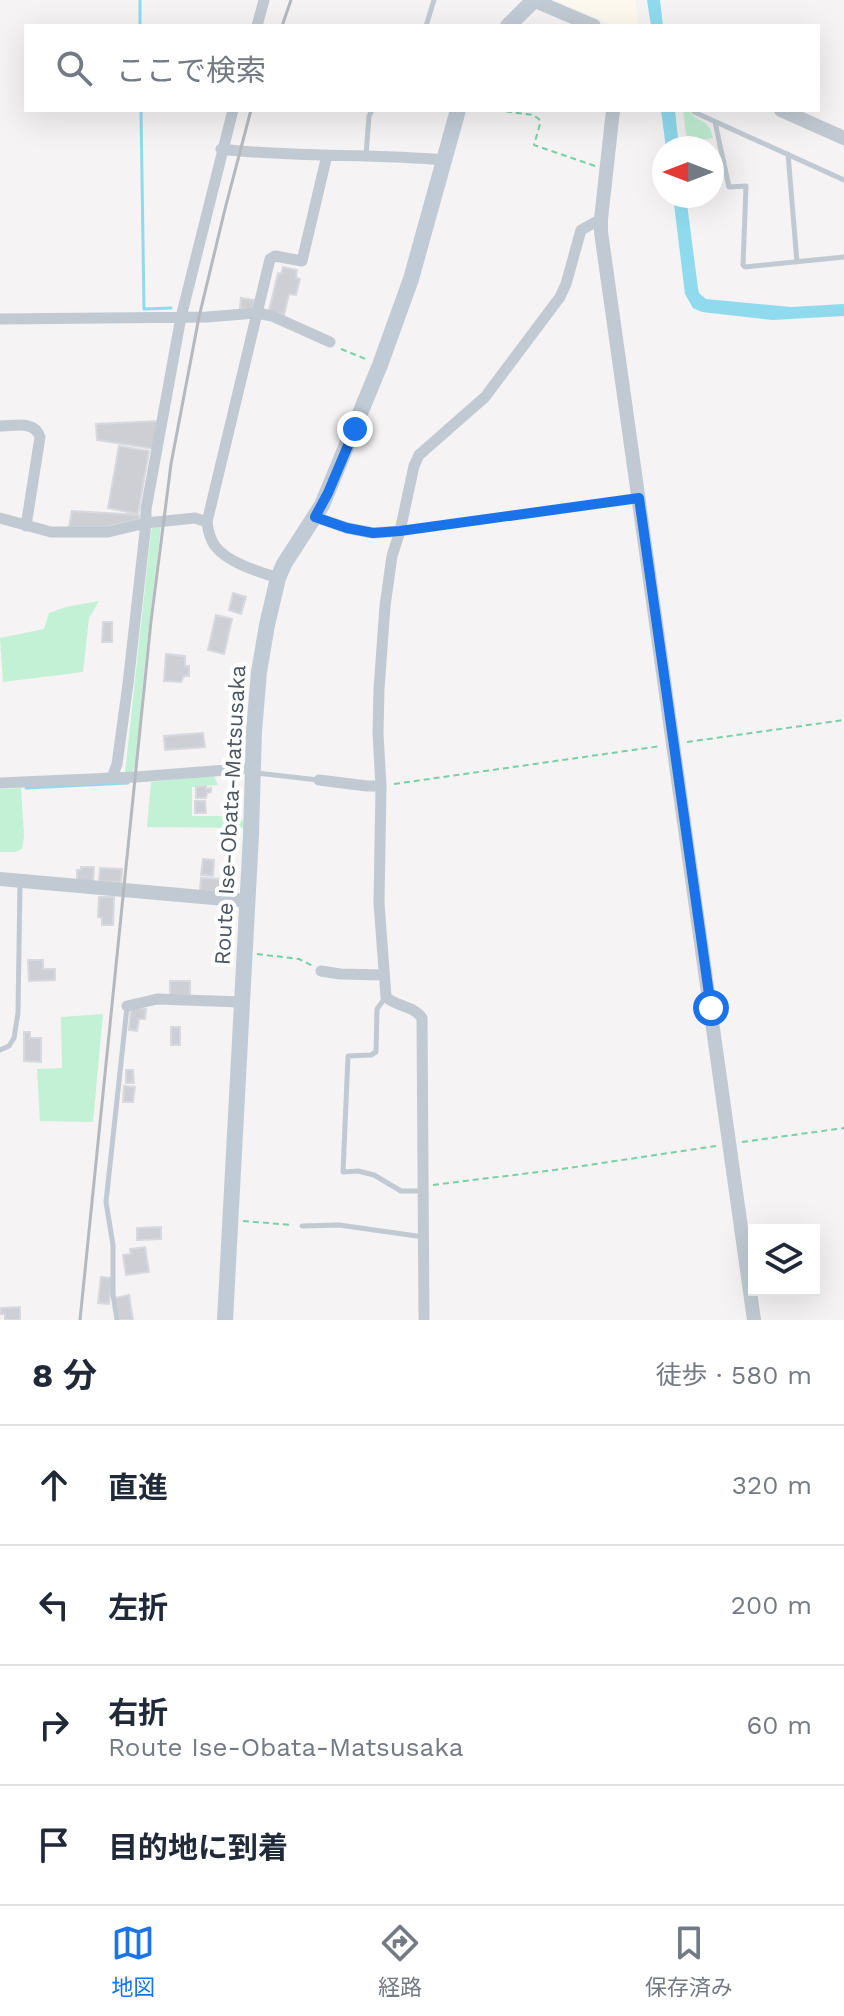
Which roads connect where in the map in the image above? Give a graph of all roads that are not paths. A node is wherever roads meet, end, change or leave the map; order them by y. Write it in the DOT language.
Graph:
graph roads {
  1 [pos="264,0"];
  2 [pos="434,0"];
  3 [pos="534,0"];
  4 [pos="258,24"];
  5 [pos="427,24"];
  6 [pos="510,24"];
  7 [pos="589,24"];
  8 [pos="232,112"];
  9 [pos="371,112"];
  10 [pos="457,112"];
  11 [pos="613,112"];
  12 [pos="694,112"];
  13 [pos="786,112"];
  14 [pos="715,122"];
  15 [pos="844,138"];
  16 [pos="221,149"];
  17 [pos="788,154"];
  18 [pos="327,155"];
  19 [pos="366,155"];
  20 [pos="444,160"];
  21 [pos="844,180"];
  22 [pos="601,219"];
  23 [pos="844,257"];
  24 [pos="797,262"];
  25 [pos="257,313"];
  26 [pos="181,317"];
  27 [pos="0,319"];
  28 [pos="330,342"];
  29 [pos="0,426"];
  30 [pos="315,517"];
  31 [pos="0,518"];
  32 [pos="207,522"];
  33 [pos="146,523"];
  34 [pos="26,526"];
  35 [pos="400,531"];
  36 [pos="278,578"];
  37 [pos="252,770"];
  38 [pos="112,778"];
  39 [pos="319,780"];
  40 [pos="0,783"];
  41 [pos="381,786"];
  42 [pos="0,879"];
  43 [pos="20,881"];
  44 [pos="247,901"];
  45 [pos="321,971"];
  46 [pos="384,975"];
  47 [pos="386,997"];
  48 [pos="241,1002"];
  49 [pos="127,1006"];
  50 [pos="0,1050"];
  51 [pos="424,1189"];
  52 [pos="302,1226"];
  53 [pos="424,1237"];
  54 [pos="117,1320"];
  55 [pos="225,1320"];
  56 [pos="424,1320"];
  57 [pos="754,1320"];
  1 -- 4 [label="street"];
  2 -- 5 [label="lane"];
  3 -- 6 [label="main road"];
  3 -- 7 [label="street"];
  8 -- 16 [label="street"];
  9 -- 19 [label="lane"];
  10 -- 20 [label="main road, Route Ise-Obata-Matsusaka"];
  11 -- 22 [label="street"];
  12 -- 14 [label="lane"];
  13 -- 15 [label="street"];
  14 -- 17 [label="lane"];
  14 -- 24 [label="lane"];
  16 -- 18 [label="street"];
  16 -- 26 [label="street"];
  17 -- 21 [label="lane"];
  17 -- 24 [label="lane"];
  18 -- 19 [label="street"];
  18 -- 25 [label="street"];
  19 -- 20 [label="street"];
  20 -- 30 [label="main road, Route Ise-Obata-Matsusaka"];
  22 -- 35 [label="street"];
  22 -- 57 [label="street"];
  23 -- 24 [label="lane"];
  25 -- 26 [label="street"];
  25 -- 28 [label="street"];
  25 -- 32 [label="street"];
  26 -- 27 [label="street"];
  26 -- 33 [label="street"];
  29 -- 34 [label="street"];
  30 -- 35 [label="street"];
  30 -- 36 [label="main road, Route Ise-Obata-Matsusaka"];
  31 -- 34 [label="street"];
  32 -- 33 [label="street"];
  32 -- 36 [label="street"];
  33 -- 34 [label="street"];
  33 -- 38 [label="street"];
  35 -- 41 [label="street"];
  36 -- 37 [label="main road, Route Ise-Obata-Matsusaka"];
  37 -- 38 [label="street"];
  37 -- 39 [label="lane"];
  37 -- 44 [label="main road, Route Ise-Obata-Matsusaka"];
  38 -- 40 [label="street"];
  39 -- 41 [label="street"];
  41 -- 46 [label="street"];
  42 -- 43 [label="street"];
  43 -- 44 [label="street"];
  43 -- 50 [label="lane"];
  44 -- 48 [label="main road, Route Ise-Obata-Matsusaka"];
  45 -- 46 [label="street"];
  46 -- 47 [label="street"];
  47 -- 51 [label="street"];
  47 -- 51 [label="lane"];
  48 -- 49 [label="street"];
  48 -- 55 [label="main road, Route Ise-Obata-Matsusaka"];
  49 -- 54 [label="lane"];
  51 -- 53 [label="street"];
  52 -- 53 [label="lane"];
  53 -- 56 [label="street"];
}
